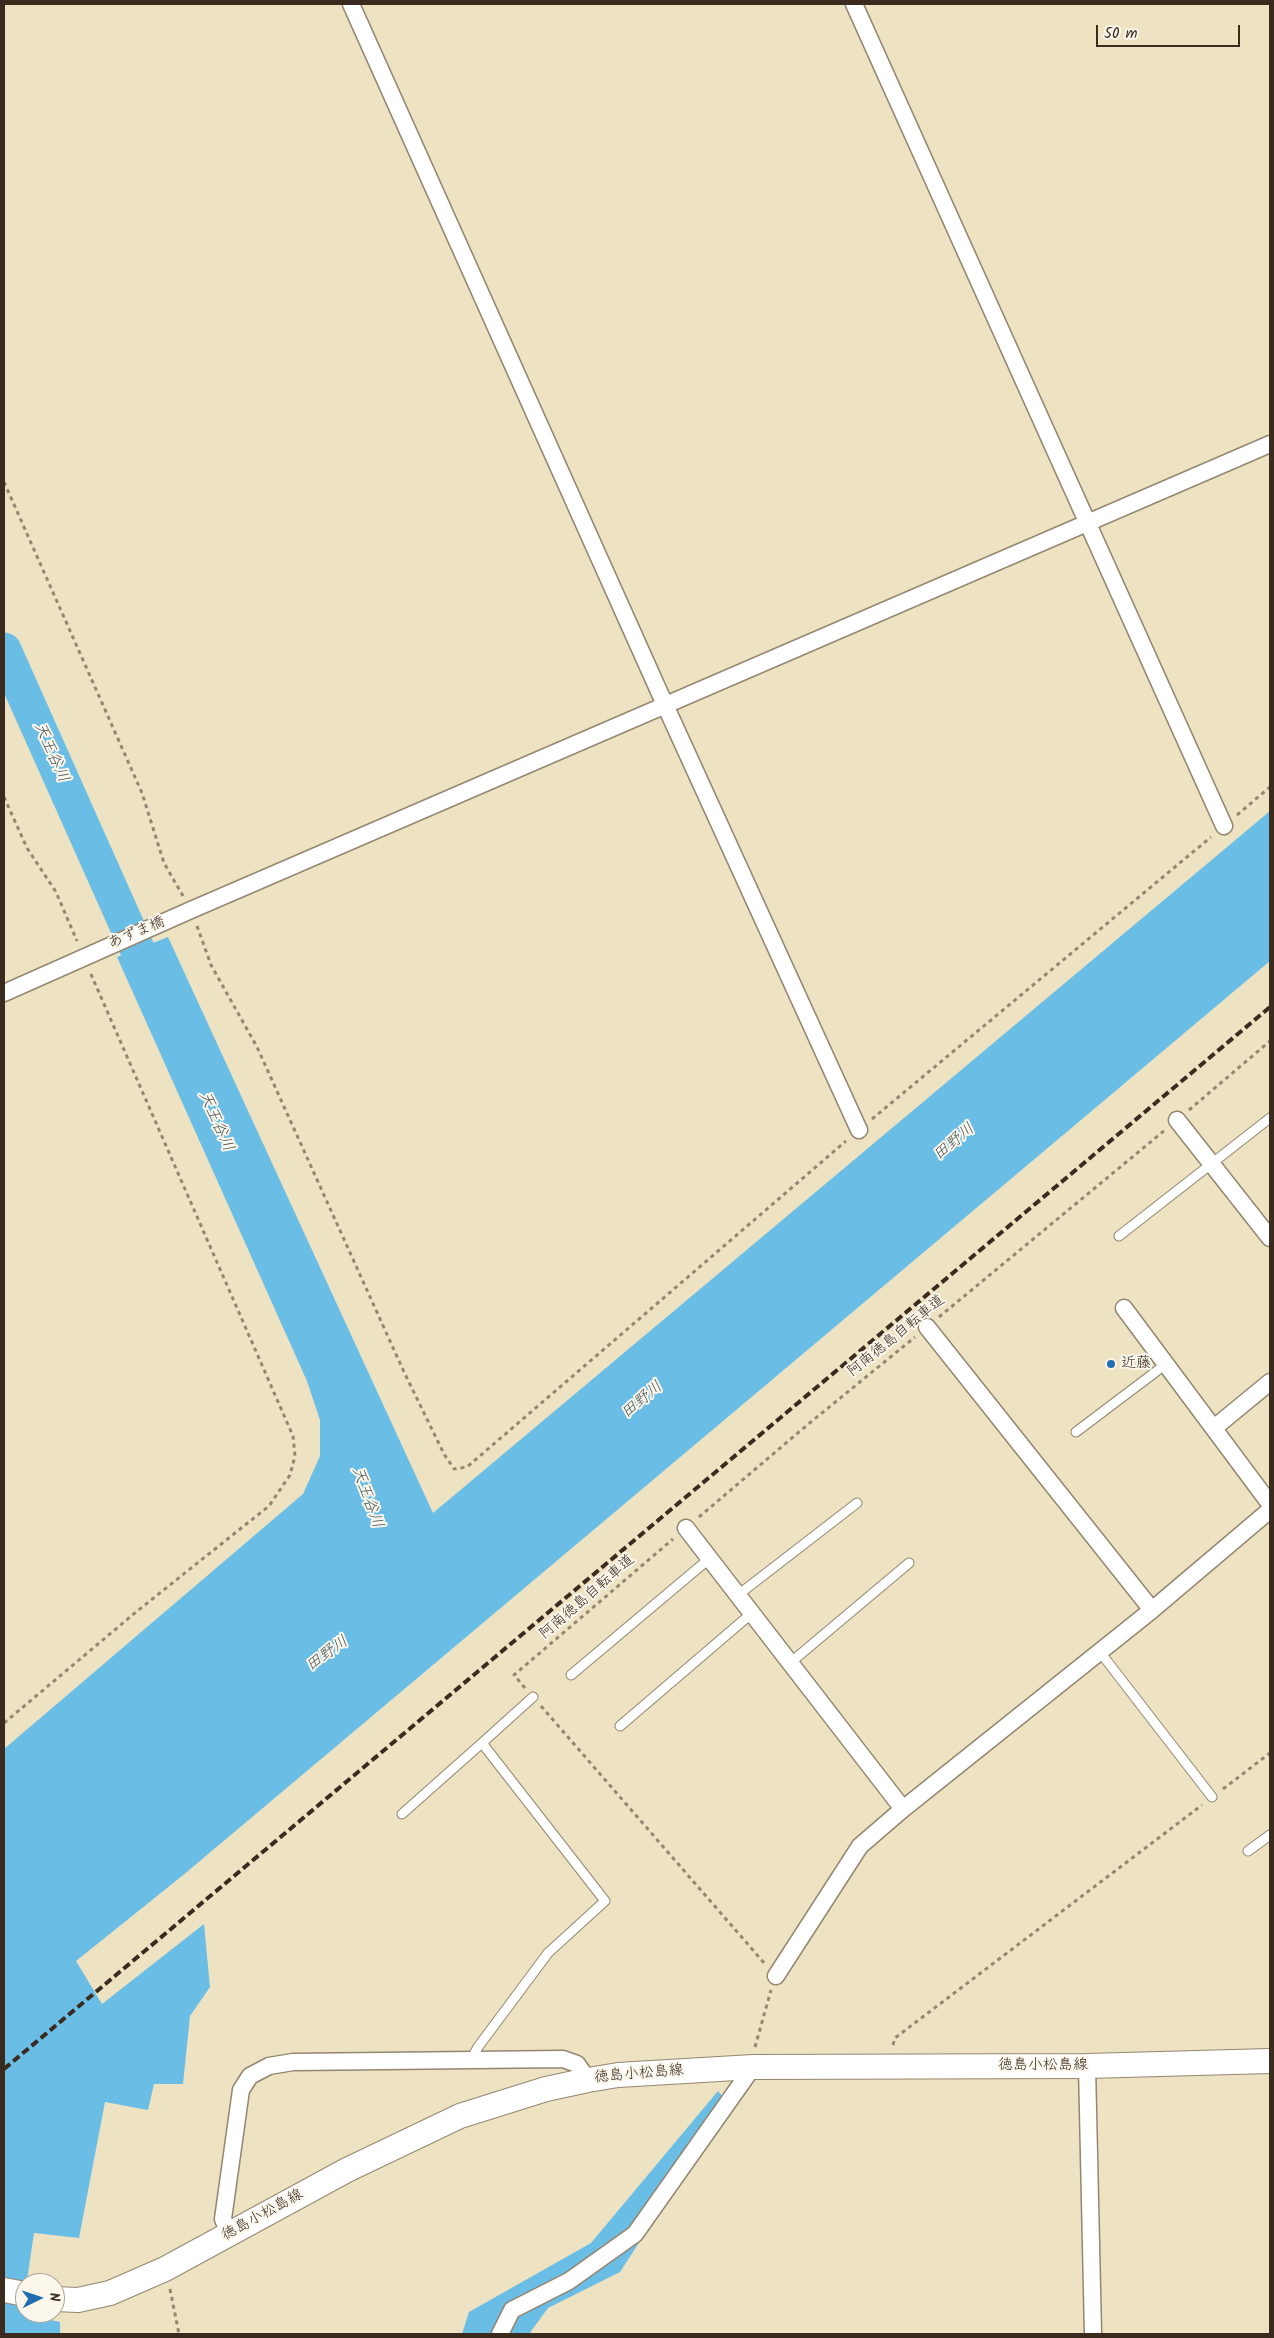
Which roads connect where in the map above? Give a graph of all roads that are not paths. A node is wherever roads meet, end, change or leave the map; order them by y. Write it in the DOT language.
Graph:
graph roads {
  1 [pos="350,4"];
  2 [pos="854,4"];
  3 [pos="1270,444"];
  4 [pos="1088,524"];
  5 [pos="666,706"];
  6 [pos="1224,826"];
  7 [pos="4,993"];
  8 [pos="1270,1118"];
  9 [pos="1177,1120"];
  10 [pos="859,1130"];
  11 [pos="1212,1164"];
  12 [pos="1119,1236"];
  13 [pos="1270,1238"];
  14 [pos="1124,1308"];
  15 [pos="927,1327"];
  16 [pos="1166,1364"];
  17 [pos="1270,1382"];
  18 [pos="1214,1428"];
  19 [pos="1076,1432"];
  20 [pos="857,1503"];
  21 [pos="1270,1504"];
  22 [pos="1270,1510"];
  23 [pos="686,1528"];
  24 [pos="710,1558"];
  25 [pos="909,1563"];
  26 [pos="738,1595"];
  27 [pos="1152,1610"];
  28 [pos="752,1613"];
  29 [pos="1100,1652"];
  30 [pos="790,1663"];
  31 [pos="571,1675"];
  32 [pos="533,1697"];
  33 [pos="620,1726"];
  34 [pos="482,1742"];
  35 [pos="1212,1797"];
  36 [pos="903,1809"];
  37 [pos="402,1814"];
  38 [pos="1270,1835"];
  39 [pos="1248,1851"];
  40 [pos="776,1976"];
  41 [pos="472,2058"];
  42 [pos="1270,2061"];
  43 [pos="1087,2066"];
  44 [pos="753,2067"];
  45 [pos="588,2080"];
  46 [pos="229,2234"];
  47 [pos="65,2299"];
  48 [pos="500,2334"];
  49 [pos="1093,2334"];
  1 -- 5 [label="street"];
  2 -- 4 [label="street"];
  3 -- 4 [label="street, あずま橋"];
  4 -- 5 [label="street, あずま橋"];
  4 -- 6 [label="street"];
  5 -- 7 [label="street, あずま橋"];
  5 -- 10 [label="street"];
  8 -- 11 [label="lane"];
  9 -- 11 [label="street"];
  11 -- 12 [label="lane"];
  11 -- 13 [label="street"];
  14 -- 16 [label="street"];
  15 -- 27 [label="street"];
  16 -- 18 [label="street"];
  16 -- 19 [label="lane"];
  17 -- 18 [label="street"];
  18 -- 21 [label="street"];
  20 -- 26 [label="lane"];
  22 -- 27 [label="street"];
  23 -- 24 [label="street"];
  24 -- 26 [label="street"];
  24 -- 31 [label="lane"];
  25 -- 30 [label="lane"];
  26 -- 28 [label="street"];
  27 -- 29 [label="street"];
  28 -- 30 [label="street"];
  28 -- 33 [label="lane"];
  29 -- 35 [label="lane"];
  29 -- 36 [label="street"];
  30 -- 36 [label="street"];
  32 -- 34 [label="lane"];
  34 -- 37 [label="lane"];
  34 -- 41 [label="lane"];
  36 -- 40 [label="street"];
  38 -- 39 [label="lane"];
  41 -- 45 [label="street"];
  41 -- 46 [label="street"];
  42 -- 43 [label="main road, 徳島小松島線"];
  43 -- 44 [label="main road, 徳島小松島線"];
  43 -- 49 [label="street"];
  44 -- 45 [label="main road, 徳島小松島線"];
  44 -- 48 [label="street"];
  45 -- 46 [label="main road, 徳島小松島線"];
  46 -- 47 [label="main road, 徳島小松島線"];
}
